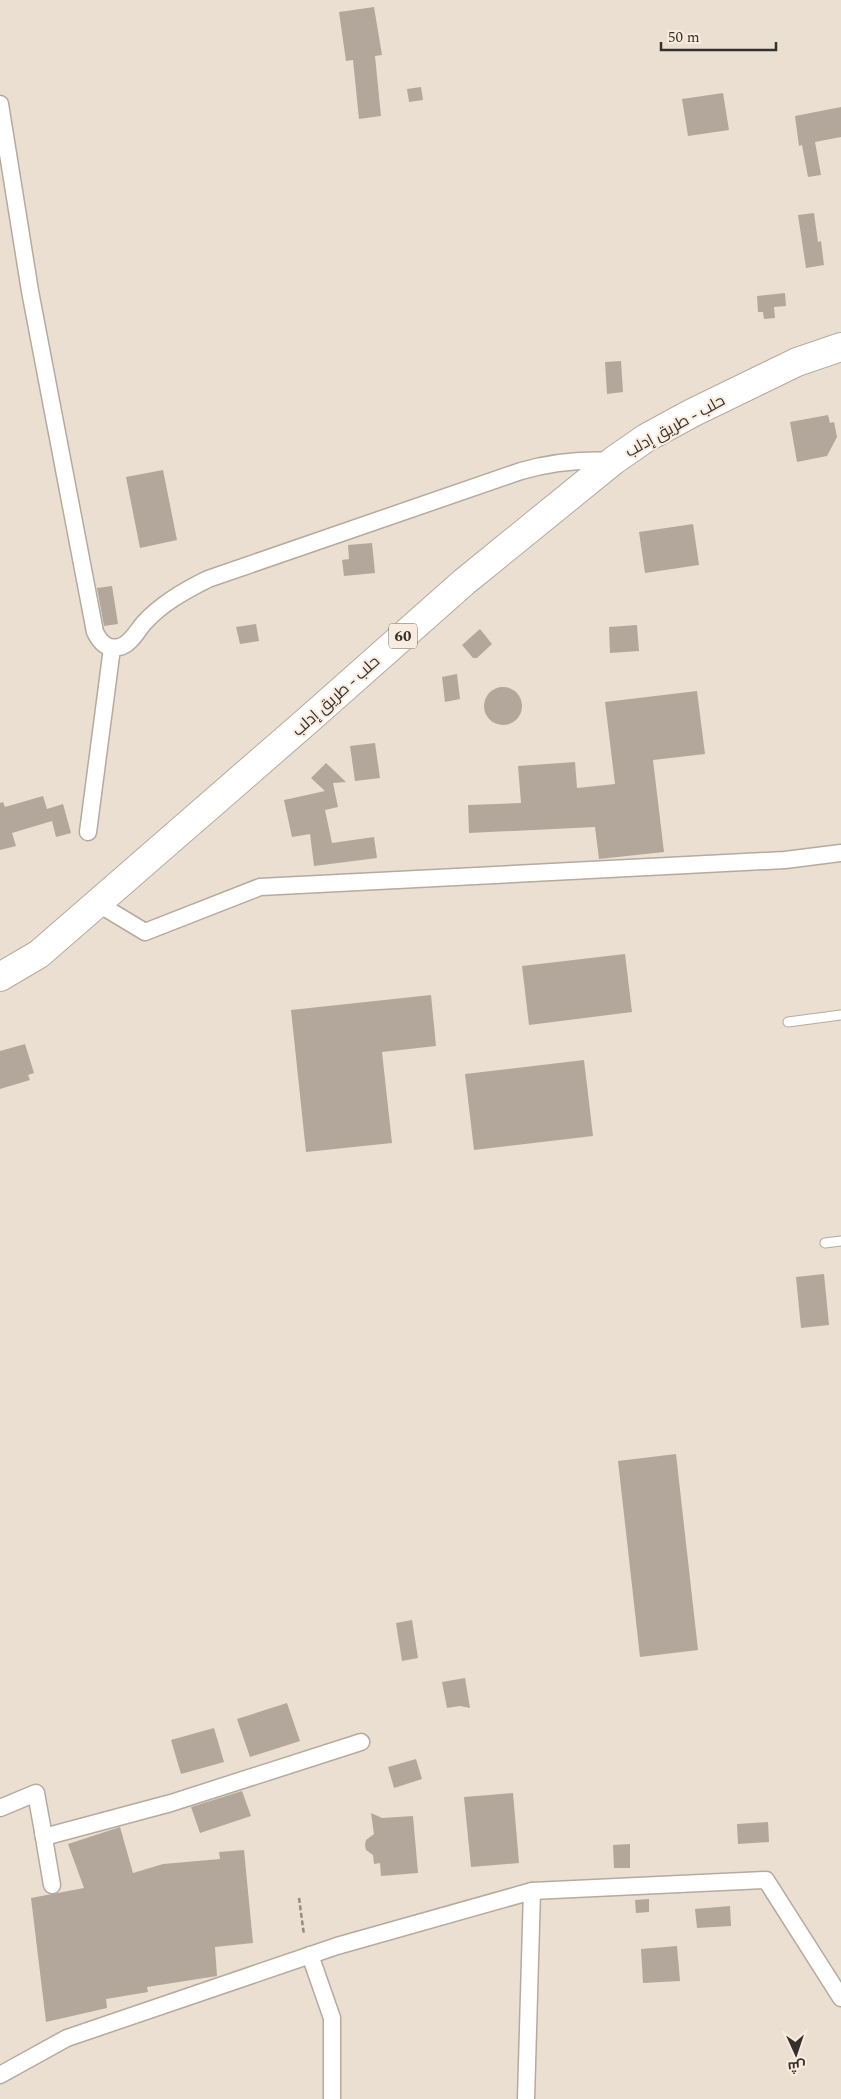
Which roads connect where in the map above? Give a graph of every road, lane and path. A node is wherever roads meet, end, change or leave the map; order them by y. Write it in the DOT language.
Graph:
graph roads {
  1 [pos="0,104"];
  2 [pos="841,347"];
  3 [pos="613,462"];
  4 [pos="112,648"];
  5 [pos="88,832"];
  6 [pos="841,853"];
  7 [pos="98,903"];
  8 [pos="0,977"];
  9 [pos="841,1015"];
  10 [pos="788,1022"];
  11 [pos="841,1241"];
  12 [pos="825,1243"];
  13 [pos="361,1742"];
  14 [pos="0,1808"];
  15 [pos="44,1832"];
  16 [pos="52,1885"];
  17 [pos="532,1892"];
  18 [pos="299,1898"];
  19 [pos="304,1935"];
  20 [pos="310,1955"];
  21 [pos="841,1998"];
  22 [pos="0,2075"];
  23 [pos="332,2099"];
  24 [pos="526,2099"];
  1 -- 4 [label="street"];
  2 -- 3 [label="highway, حلب - طريق إدلب / 60"];
  3 -- 4 [label="street"];
  3 -- 7 [label="highway, حلب - طريق إدلب / 60"];
  4 -- 5 [label="street"];
  6 -- 7 [label="street"];
  7 -- 8 [label="highway, حلب - طريق إدلب / 60"];
  9 -- 10 [label="lane"];
  11 -- 12 [label="lane"];
  13 -- 15 [label="street"];
  14 -- 15 [label="street"];
  15 -- 16 [label="street"];
  17 -- 20 [label="street"];
  17 -- 21 [label="street"];
  17 -- 24 [label="street"];
  18 -- 19 [label="path"];
  20 -- 22 [label="street"];
  20 -- 23 [label="street"];
}
